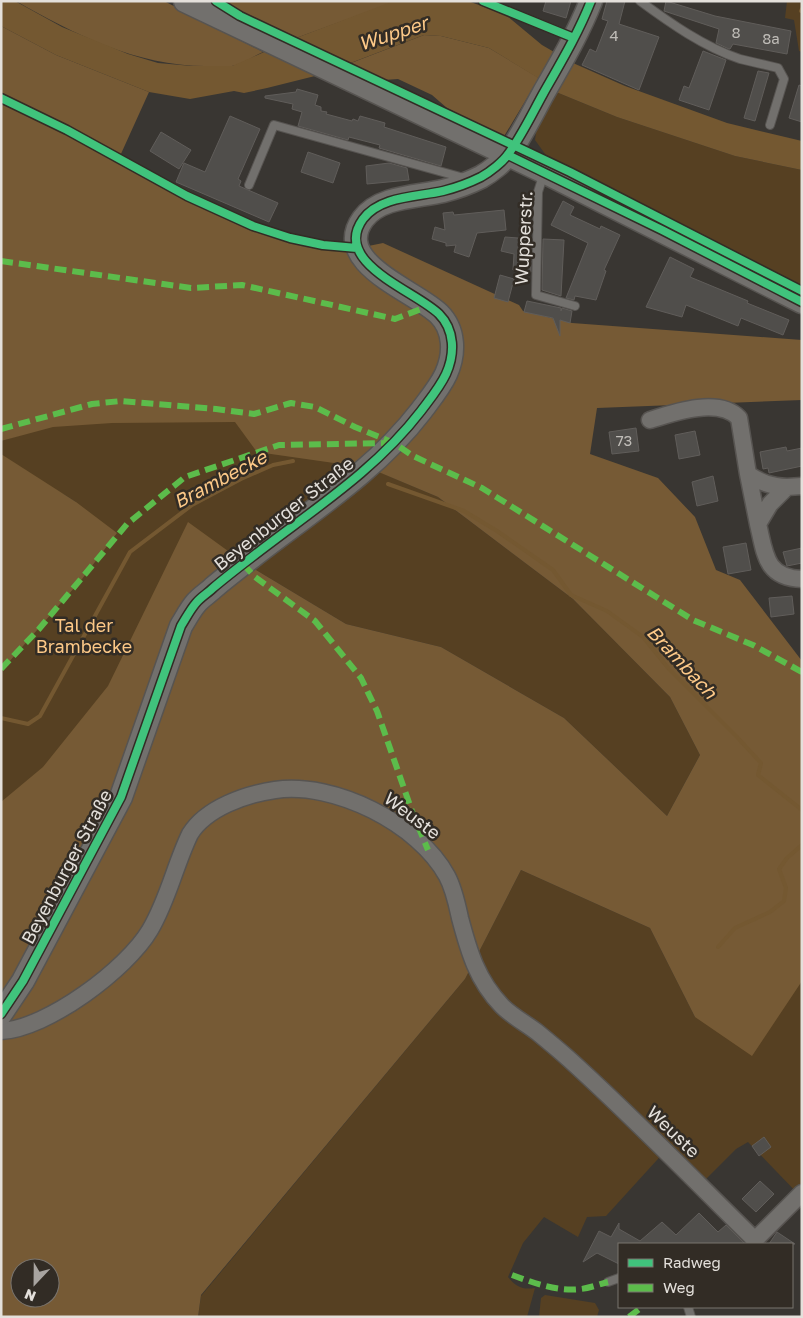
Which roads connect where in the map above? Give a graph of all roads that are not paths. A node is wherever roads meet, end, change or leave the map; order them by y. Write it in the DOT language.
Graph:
graph roads {
  1 [pos="185,1"];
  2 [pos="483,1"];
  3 [pos="591,1"];
  4 [pos="640,1"];
  5 [pos="570,46"];
  6 [pos="770,124"];
  7 [pos="508,155"];
  8 [pos="544,172"];
  9 [pos="472,180"];
  10 [pos="249,185"];
  11 [pos="802,302"];
  12 [pos="575,306"];
  13 [pos="650,420"];
  14 [pos="748,474"];
  15 [pos="795,487"];
  16 [pos="758,524"];
  17 [pos="802,579"];
  18 [pos="1,1014"];
  19 [pos="1,1031"];
  20 [pos="802,1193"];
  21 [pos="753,1242"];
  22 [pos="618,1278"];
  23 [pos="608,1282"];
  1 -- 7 [label="main road"];
  2 -- 5 [label="lane"];
  3 -- 5 [label="main road"];
  4 -- 6 [label="lane"];
  5 -- 7 [label="main road"];
  7 -- 8 [label="main road"];
  7 -- 9 [label="main road, Beyenburger Straße"];
  8 -- 11 [label="main road"];
  8 -- 12 [label="lane, Wupperstr."];
  9 -- 10 [label="lane"];
  9 -- 18 [label="main road, Beyenburger Straße"];
  13 -- 14 [label="street"];
  14 -- 15 [label="street"];
  14 -- 16 [label="street"];
  15 -- 16 [label="street"];
  16 -- 17 [label="street"];
  19 -- 21 [label="street, Weuste"];
  20 -- 21 [label="street, Weuste"];
  22 -- 23 [label="lane"];
}
